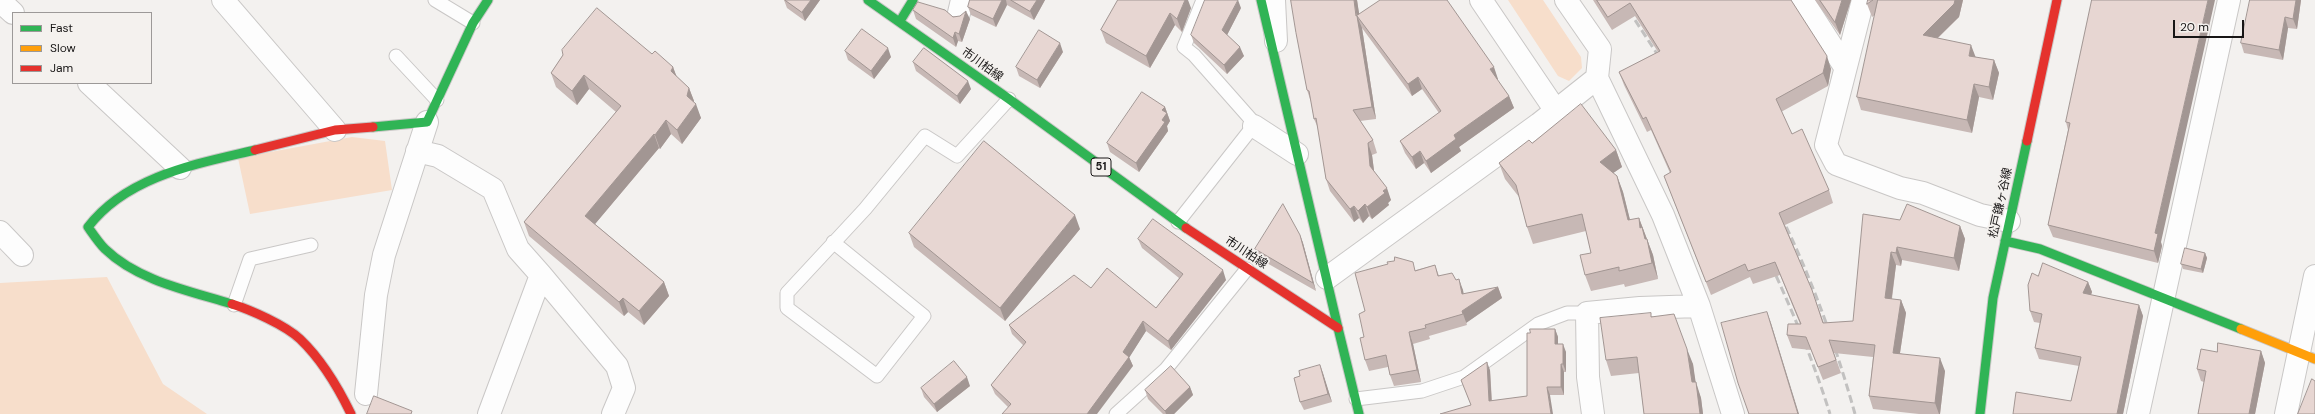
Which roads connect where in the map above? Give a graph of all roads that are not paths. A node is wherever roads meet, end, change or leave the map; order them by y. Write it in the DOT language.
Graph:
graph roads {
  1 [pos="223,0"];
  2 [pos="435,0"];
  3 [pos="488,0"];
  4 [pos="868,0"];
  5 [pos="913,0"];
  6 [pos="1203,0"];
  7 [pos="1261,0"];
  8 [pos="1274,0"];
  9 [pos="1481,0"];
  10 [pos="1566,0"];
  11 [pos="1802,0"];
  12 [pos="1862,0"];
  13 [pos="2057,0"];
  14 [pos="2229,0"];
  15 [pos="0,1"];
  16 [pos="12,12"];
  17 [pos="900,21"];
  18 [pos="473,23"];
  19 [pos="396,56"];
  20 [pos="1845,67"];
  21 [pos="1277,69"];
  22 [pos="1597,78"];
  23 [pos="90,84"];
  24 [pos="1009,99"];
  25 [pos="437,100"];
  26 [pos="1556,111"];
  27 [pos="427,122"];
  28 [pos="1254,126"];
  29 [pos="335,130"];
  30 [pos="418,151"];
  31 [pos="1297,154"];
  32 [pos="180,168"];
  33 [pos="1178,222"];
  34 [pos="2007,231"];
  35 [pos="0,232"];
  36 [pos="833,242"];
  37 [pos="311,245"];
  38 [pos="22,255"];
  39 [pos="1247,269"];
  40 [pos="541,275"];
  41 [pos="2315,276"];
  42 [pos="1327,278"];
  43 [pos="2164,299"];
  44 [pos="234,305"];
  45 [pos="1699,306"];
  46 [pos="1587,313"];
  47 [pos="1338,328"];
  48 [pos="2307,355"];
  49 [pos="366,394"];
  50 [pos="1356,399"];
  51 [pos="351,414"];
  52 [pos="489,414"];
  53 [pos="613,414"];
  54 [pos="1116,414"];
  55 [pos="1359,414"];
  56 [pos="1593,414"];
  57 [pos="1733,414"];
  58 [pos="1980,414"];
  59 [pos="2138,414"];
  60 [pos="2286,414"];
  1 -- 29 [label="street"];
  2 -- 18 [label="lane"];
  3 -- 18 [label="main road"];
  4 -- 17 [label="main road, 市川柏線 / 51"];
  5 -- 17 [label="main road"];
  6 -- 28 [label="lane"];
  7 -- 21 [label="main road"];
  8 -- 21 [label="street"];
  9 -- 26 [label="street"];
  10 -- 22 [label="street"];
  11 -- 20 [label="street"];
  12 -- 20 [label="street"];
  13 -- 34 [label="main road, 松戸鎌ヶ谷線"];
  14 -- 43 [label="street"];
  15 -- 16 [label="street"];
  17 -- 24 [label="main road, 市川柏線 / 51"];
  18 -- 25 [label="main road"];
  19 -- 25 [label="lane"];
  20 -- 34 [label="street"];
  21 -- 31 [label="main road"];
  22 -- 26 [label="street"];
  22 -- 45 [label="street"];
  23 -- 32 [label="street"];
  24 -- 33 [label="main road, 市川柏線 / 51"];
  24 -- 36 [label="lane"];
  25 -- 27 [label="main road"];
  26 -- 42 [label="street"];
  27 -- 29 [label="main road"];
  27 -- 30 [label="street"];
  28 -- 31 [label="street"];
  28 -- 33 [label="lane"];
  29 -- 32 [label="main road"];
  30 -- 40 [label="street"];
  30 -- 49 [label="street"];
  31 -- 42 [label="main road"];
  32 -- 44 [label="main road"];
  33 -- 39 [label="main road, 市川柏線 / 51"];
  34 -- 43 [label="main road"];
  34 -- 58 [label="main road, 松戸鎌ヶ谷線"];
  35 -- 38 [label="street"];
  36 -- 36 [label="lane"];
  37 -- 44 [label="lane"];
  39 -- 47 [label="main road, 市川柏線 / 51"];
  39 -- 54 [label="lane"];
  40 -- 52 [label="street"];
  40 -- 53 [label="street"];
  41 -- 48 [label="street"];
  42 -- 47 [label="main road"];
  43 -- 48 [label="main road"];
  43 -- 59 [label="street"];
  44 -- 51 [label="main road"];
  45 -- 46 [label="street"];
  45 -- 57 [label="street"];
  46 -- 50 [label="lane"];
  46 -- 56 [label="street"];
  47 -- 50 [label="main road"];
  48 -- 60 [label="street"];
  50 -- 55 [label="main road"];
}
